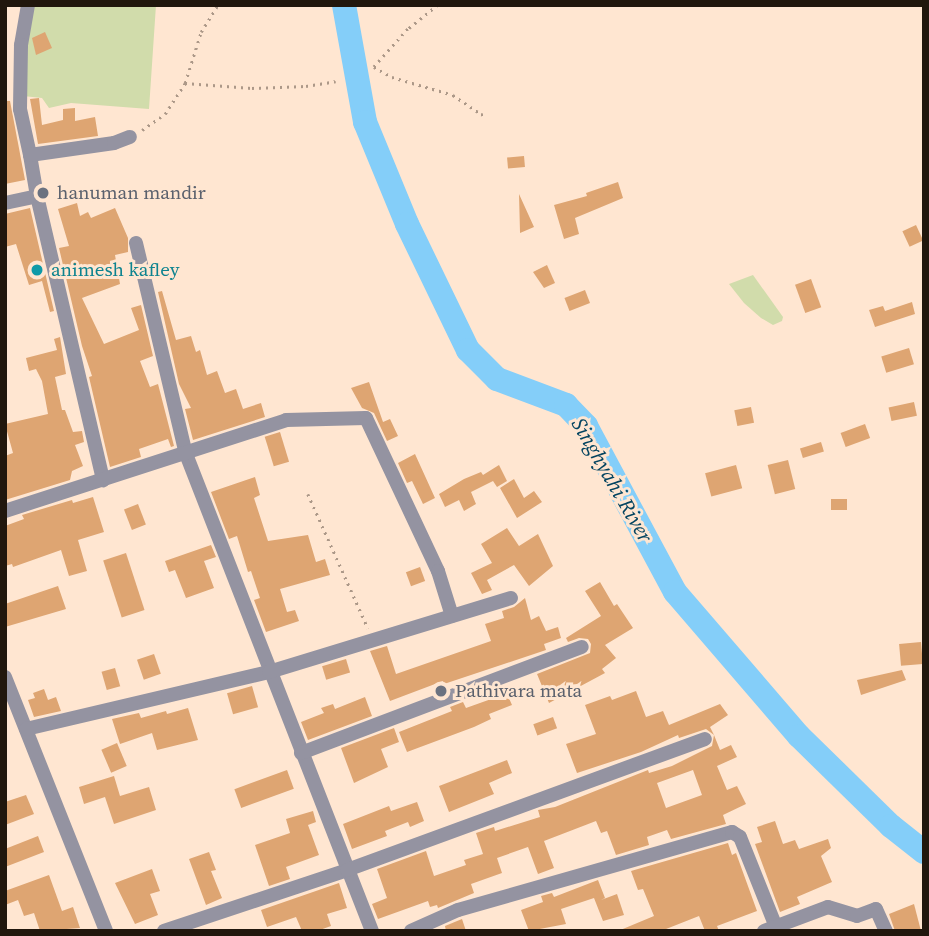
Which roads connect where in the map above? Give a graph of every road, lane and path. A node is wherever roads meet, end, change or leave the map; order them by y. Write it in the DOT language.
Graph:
graph roads {
  1 [pos="28,5"];
  2 [pos="218,5"];
  3 [pos="438,5"];
  4 [pos="336,81"];
  5 [pos="184,83"];
  6 [pos="487,116"];
  7 [pos="130,137"];
  8 [pos="30,155"];
  9 [pos="37,196"];
  10 [pos="5,202"];
  11 [pos="136,243"];
  12 [pos="186,454"];
  13 [pos="103,480"];
  14 [pos="308,494"];
  15 [pos="5,511"];
  16 [pos="511,598"];
  17 [pos="452,616"];
  18 [pos="373,640"];
  19 [pos="582,647"];
  20 [pos="269,672"];
  21 [pos="5,677"];
  22 [pos="26,729"];
  23 [pos="705,739"];
  24 [pos="301,752"];
  25 [pos="347,870"];
  26 [pos="770,929"];
  27 [pos="106,931"];
  28 [pos="164,931"];
  29 [pos="372,931"];
  30 [pos="411,931"];
  31 [pos="886,931"];
  1 -- 8 [label="street"];
  2 -- 5 [label="path"];
  3 -- 6 [label="path"];
  4 -- 5 [label="path"];
  5 -- 7 [label="path"];
  7 -- 8 [label="street"];
  8 -- 9 [label="street"];
  9 -- 10 [label="street"];
  9 -- 13 [label="street"];
  11 -- 12 [label="street"];
  12 -- 13 [label="street"];
  12 -- 17 [label="street"];
  12 -- 20 [label="street"];
  13 -- 15 [label="street"];
  14 -- 18 [label="path"];
  16 -- 17 [label="street"];
  17 -- 18 [label="street"];
  18 -- 20 [label="street"];
  19 -- 24 [label="street"];
  20 -- 22 [label="street"];
  20 -- 24 [label="street"];
  21 -- 22 [label="street"];
  22 -- 27 [label="street"];
  23 -- 25 [label="street"];
  24 -- 25 [label="street"];
  25 -- 28 [label="street"];
  25 -- 29 [label="street"];
  26 -- 30 [label="street"];
  26 -- 31 [label="street"];
}
